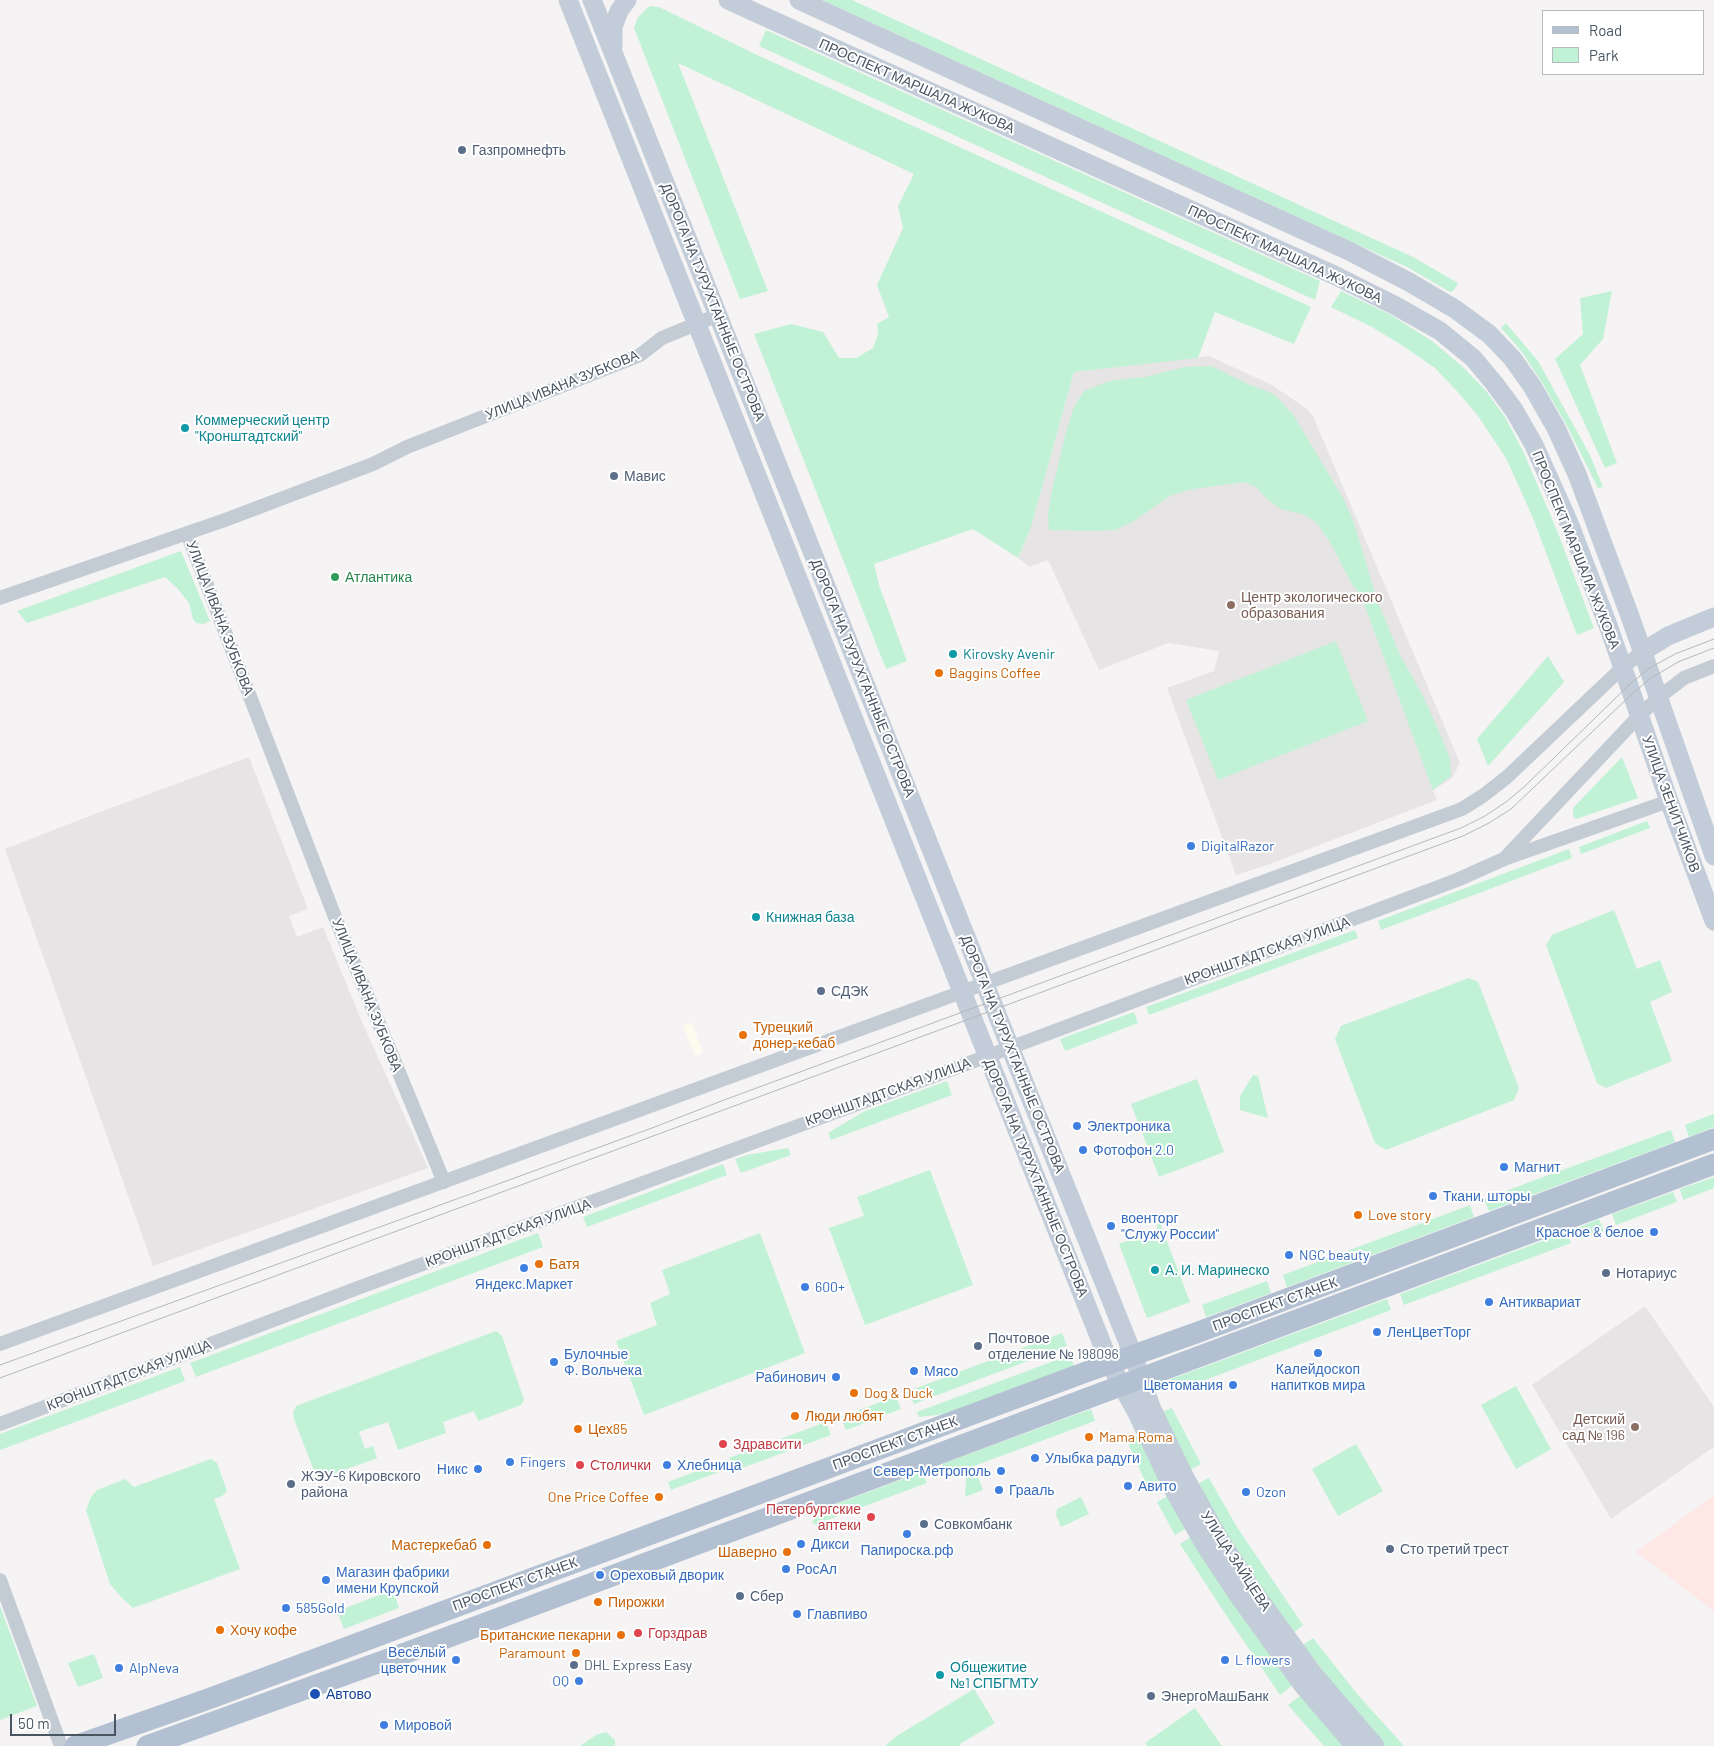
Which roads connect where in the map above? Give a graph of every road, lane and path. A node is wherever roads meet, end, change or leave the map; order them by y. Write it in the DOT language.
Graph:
graph roads {
  1 [pos="568,0"];
  2 [pos="592,0"];
  3 [pos="627,0"];
  4 [pos="728,0"];
  5 [pos="799,0"];
  6 [pos="612,51"];
  7 [pos="718,315"];
  8 [pos="697,323"];
  9 [pos="187,533"];
  10 [pos="0,598"];
  11 [pos="1714,617"];
  12 [pos="1642,652"];
  13 [pos="1714,666"];
  14 [pos="1623,667"];
  15 [pos="1658,698"];
  16 [pos="1639,716"];
  17 [pos="1669,801"];
  18 [pos="1714,856"];
  19 [pos="1504,859"];
  20 [pos="1714,921"];
  21 [pos="985,984"];
  22 [pos="963,992"];
  23 [pos="1010,1048"];
  24 [pos="988,1056"];
  25 [pos="1714,1139"];
  26 [pos="1714,1164"];
  27 [pos="444,1182"];
  28 [pos="0,1344"];
  29 [pos="1133,1355"];
  30 [pos="1110,1364"];
  31 [pos="1132,1382"];
  32 [pos="0,1424"];
  33 [pos="0,1580"];
  34 [pos="61,1746"];
  35 [pos="75,1746"];
  36 [pos="147,1746"];
  37 [pos="1355,1746"];
  38 [pos="1375,1746"];
  1 -- 8 [label="street, ДОРОГА НА ТУРУХТАННЫЕ ОСТРОВА"];
  2 -- 6 [label="street, ДОРОГА НА ТУРУХТАННЫЕ ОСТРОВА"];
  3 -- 6 [label="street"];
  4 -- 14 [label="street, ПРОСПЕКТ МАРШАЛА ЖУКОВА"];
  5 -- 12 [label="street, ПРОСПЕКТ МАРШАЛА ЖУКОВА"];
  6 -- 7 [label="street, ДОРОГА НА ТУРУХТАННЫЕ ОСТРОВА"];
  7 -- 8 [label="street, УЛИЦА ИВАНА ЗУБКОВА"];
  7 -- 21 [label="street, ДОРОГА НА ТУРУХТАННЫЕ ОСТРОВА"];
  8 -- 9 [label="street, УЛИЦА ИВАНА ЗУБКОВА"];
  8 -- 22 [label="street, ДОРОГА НА ТУРУХТАННЫЕ ОСТРОВА"];
  9 -- 10 [label="street"];
  9 -- 27 [label="street, УЛИЦА ИВАНА ЗУБКОВА"];
  11 -- 12 [label="street"];
  12 -- 14 [label="street"];
  12 -- 15 [label="street, ПРОСПЕКТ МАРШАЛА ЖУКОВА"];
  13 -- 15 [label="street, КРОНШТАДТСКАЯ УЛИЦА"];
  14 -- 16 [label="street, ПРОСПЕКТ МАРШАЛА ЖУКОВА"];
  14 -- 21 [label="street"];
  15 -- 16 [label="street, КРОНШТАДТСКАЯ УЛИЦА"];
  15 -- 18 [label="street, УЛИЦА ЗЕНИТЧИКОВ"];
  16 -- 17 [label="street, УЛИЦА ЗЕНИТЧИКОВ"];
  16 -- 19 [label="street, КРОНШТАДТСКАЯ УЛИЦА"];
  17 -- 19 [label="street"];
  17 -- 20 [label="street, УЛИЦА ЗЕНИТЧИКОВ"];
  19 -- 23 [label="street, КРОНШТАДТСКАЯ УЛИЦА"];
  21 -- 22 [label="street"];
  21 -- 23 [label="street, ДОРОГА НА ТУРУХТАННЫЕ ОСТРОВА"];
  22 -- 24 [label="street, ДОРОГА НА ТУРУХТАННЫЕ ОСТРОВА"];
  22 -- 27 [label="street"];
  23 -- 24 [label="street, КРОНШТАДТСКАЯ УЛИЦА"];
  23 -- 29 [label="street, ДОРОГА НА ТУРУХТАННЫЕ ОСТРОВА"];
  24 -- 30 [label="street, ДОРОГА НА ТУРУХТАННЫЕ ОСТРОВА"];
  24 -- 32 [label="street, КРОНШТАДТСКАЯ УЛИЦА"];
  25 -- 29 [label="main road, ПРОСПЕКТ СТАЧЕК"];
  26 -- 31 [label="main road, ПРОСПЕКТ СТАЧЕК"];
  27 -- 28 [label="street"];
  29 -- 30 [label="main road, ПРОСПЕКТ СТАЧЕК"];
  29 -- 31 [label="street, УЛИЦА ЗАЙЦЕВА"];
  30 -- 31 [label="street, УЛИЦА ЗАЙЦЕВА"];
  30 -- 35 [label="main road, ПРОСПЕКТ СТАЧЕК"];
  31 -- 36 [label="main road, ПРОСПЕКТ СТАЧЕК"];
  31 -- 37 [label="street, УЛИЦА ЗАЙЦЕВА"];
  31 -- 38 [label="street, УЛИЦА ЗАЙЦЕВА"];
  33 -- 34 [label="street"];
}
